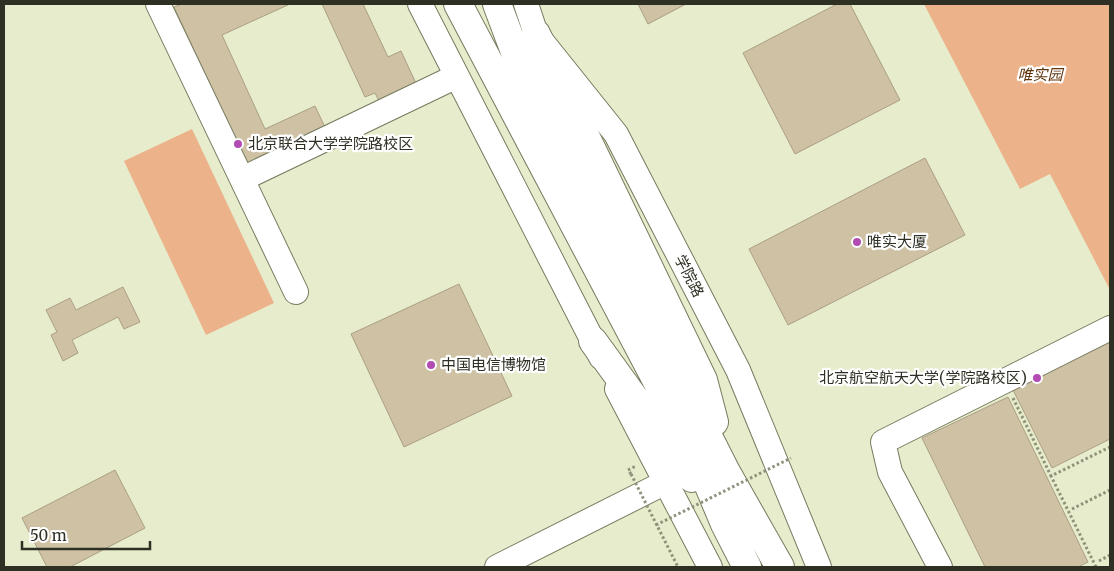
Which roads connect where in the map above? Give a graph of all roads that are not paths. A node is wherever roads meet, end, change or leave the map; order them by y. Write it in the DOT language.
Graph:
graph roads {
  1 [pos="158,4"];
  2 [pos="420,4"];
  3 [pos="458,4"];
  4 [pos="497,4"];
  5 [pos="526,4"];
  6 [pos="536,34"];
  7 [pos="457,76"];
  8 [pos="242,179"];
  9 [pos="296,292"];
  10 [pos="1110,328"];
  11 [pos="593,341"];
  12 [pos="726,472"];
  13 [pos="664,483"];
  14 [pos="725,524"];
  15 [pos="497,567"];
  16 [pos="710,567"];
  17 [pos="747,567"];
  18 [pos="780,567"];
  19 [pos="819,567"];
  20 [pos="940,567"];
  1 -- 8 [label="street"];
  2 -- 7 [label="street"];
  3 -- 14 [label="highway"];
  4 -- 12 [label="highway"];
  5 -- 6 [label="street, 学院路"];
  6 -- 12 [label="highway"];
  6 -- 19 [label="street, 学院路"];
  7 -- 8 [label="street"];
  7 -- 11 [label="street"];
  8 -- 9 [label="street"];
  10 -- 20 [label="street"];
  11 -- 13 [label="street"];
  11 -- 14 [label="highway"];
  12 -- 18 [label="highway"];
  13 -- 15 [label="street"];
  13 -- 16 [label="street"];
  14 -- 17 [label="highway"];
}
